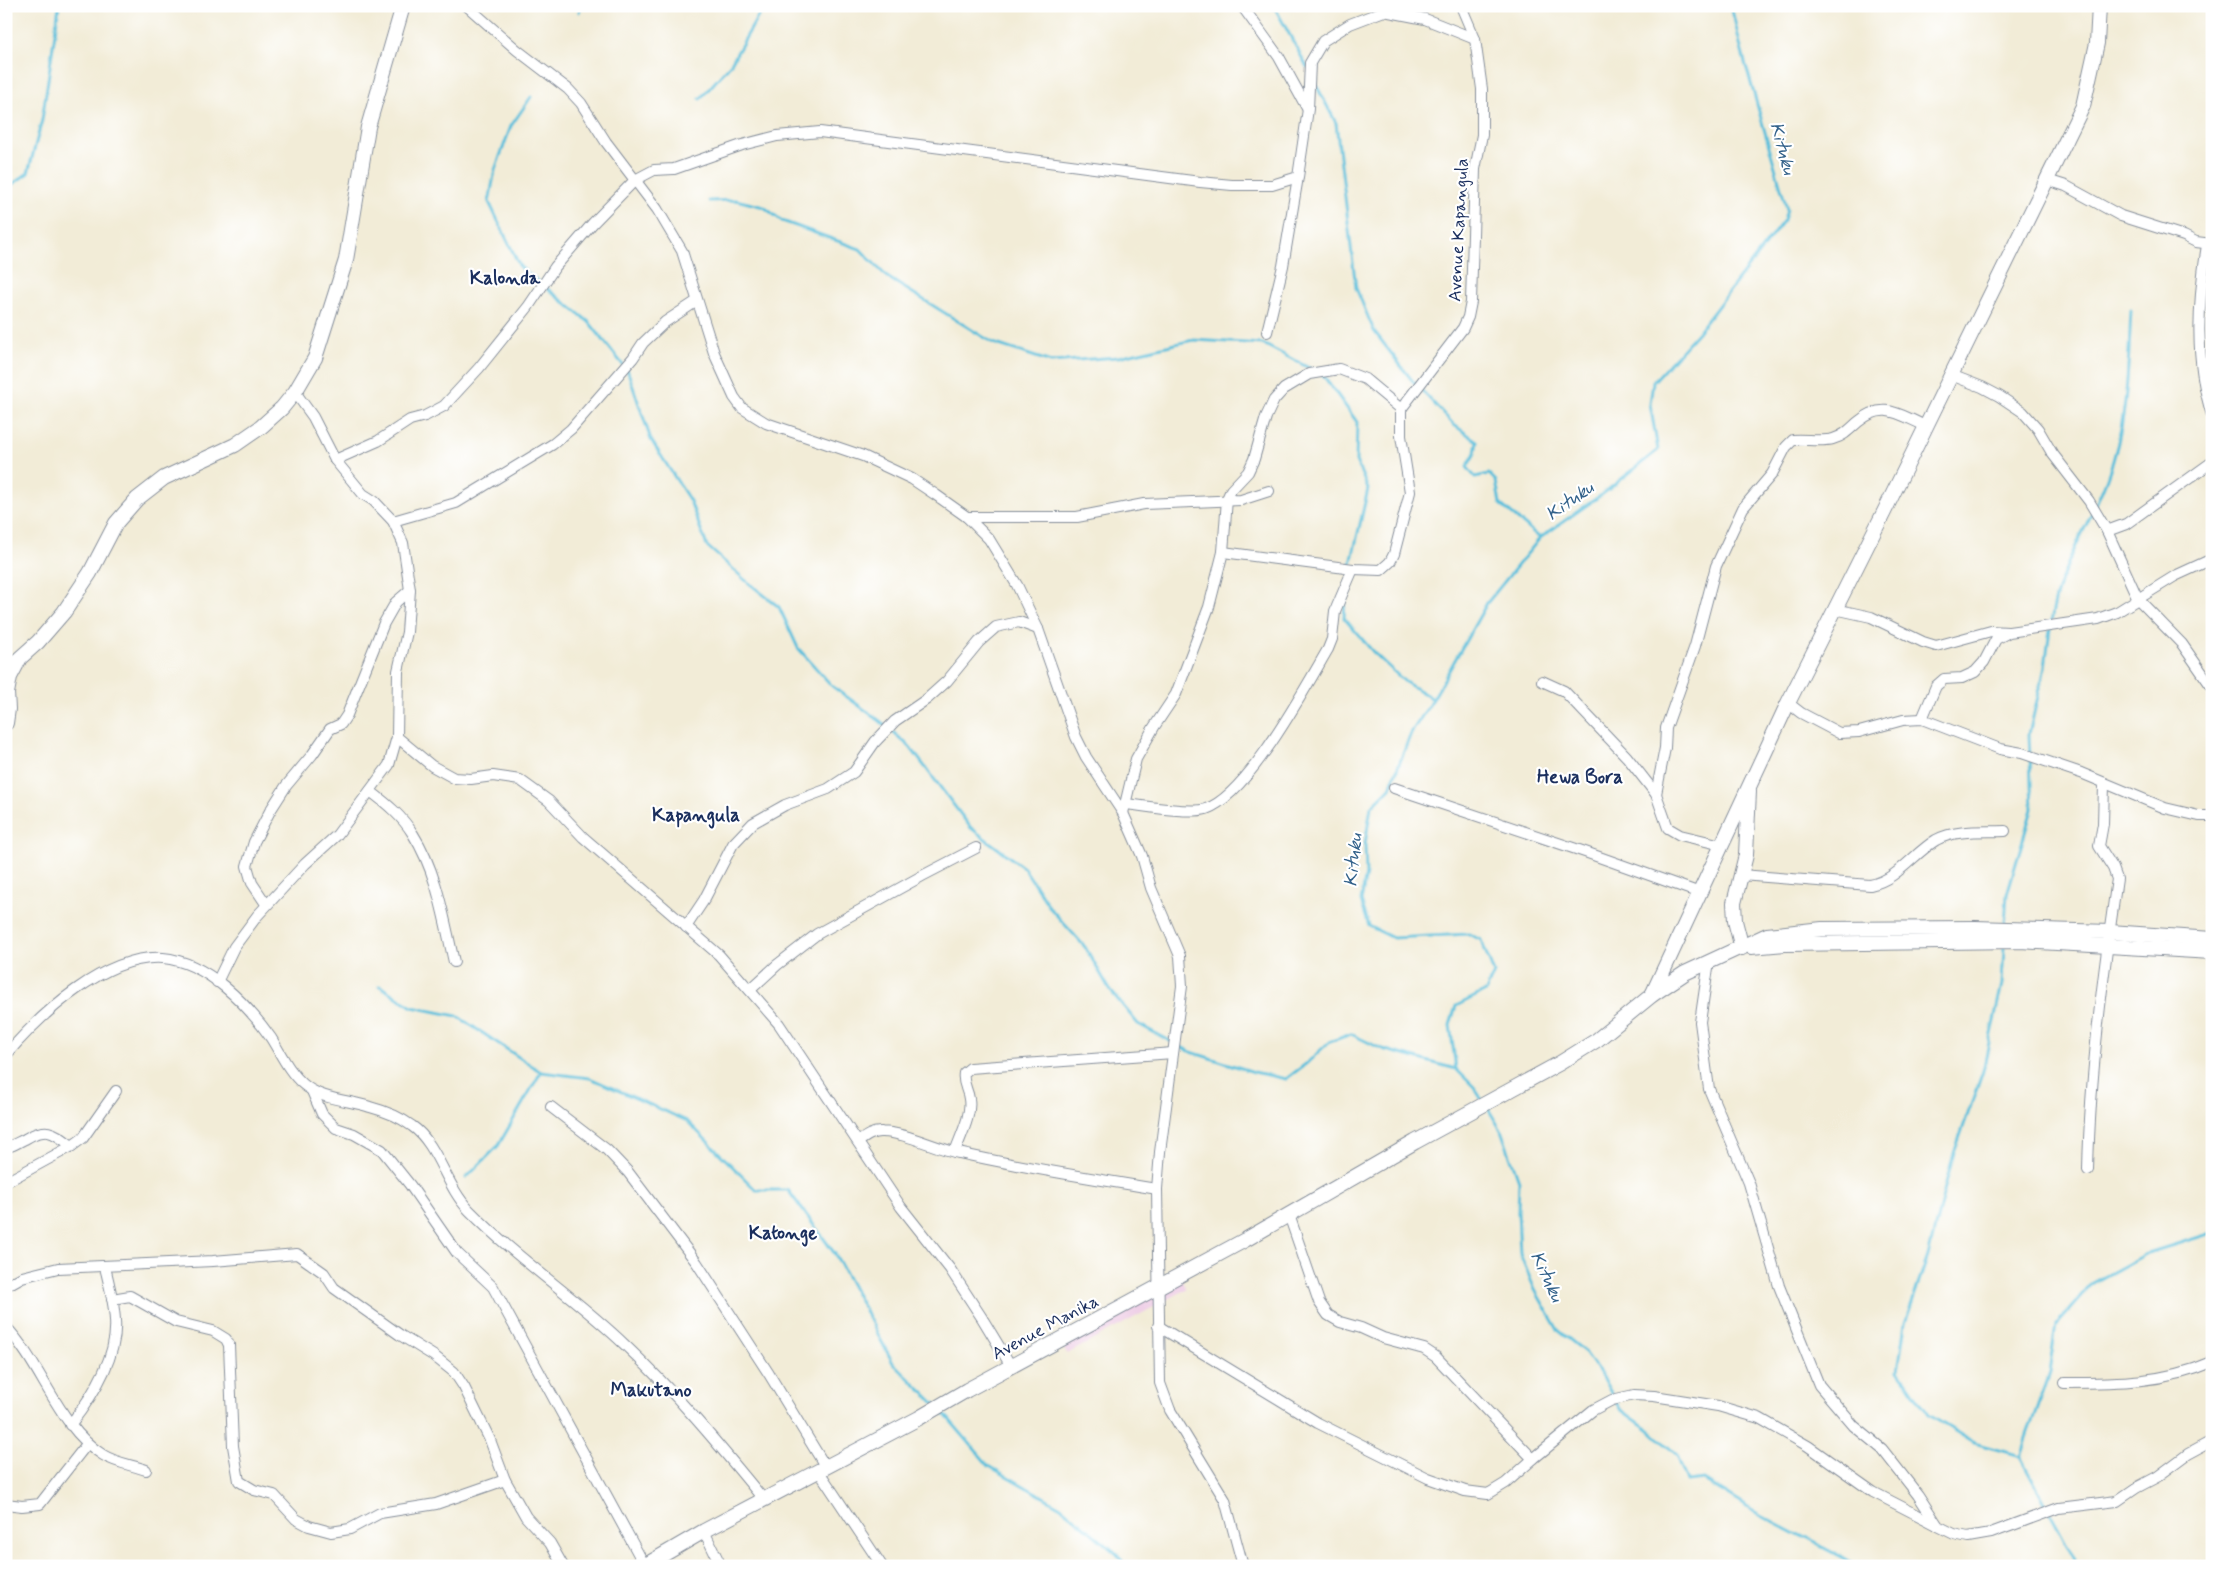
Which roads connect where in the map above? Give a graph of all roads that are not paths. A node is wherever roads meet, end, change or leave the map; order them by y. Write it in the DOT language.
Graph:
graph roads {
  1 [pos="403,6"];
  2 [pos="467,6"];
  3 [pos="1242,6"];
  4 [pos="1461,6"];
  5 [pos="2099,6"];
  6 [pos="1474,39"];
  7 [pos="1308,109"];
  8 [pos="1298,177"];
  9 [pos="635,180"];
  10 [pos="2047,180"];
  11 [pos="2210,244"];
  12 [pos="697,301"];
  13 [pos="1267,332"];
  14 [pos="1951,375"];
  15 [pos="295,392"];
  16 [pos="1401,409"];
  17 [pos="2212,415"];
  18 [pos="1926,426"];
  19 [pos="336,460"];
  20 [pos="2212,462"];
  21 [pos="1269,491"];
  22 [pos="1227,499"];
  23 [pos="968,517"];
  24 [pos="393,521"];
  25 [pos="2107,531"];
  26 [pos="1223,552"];
  27 [pos="2212,559"];
  28 [pos="1353,569"];
  29 [pos="410,590"];
  30 [pos="2138,598"];
  31 [pos="1835,609"];
  32 [pos="1038,629"];
  33 [pos="2009,632"];
  34 [pos="1542,681"];
  35 [pos="2212,687"];
  36 [pos="1788,703"];
  37 [pos="1922,719"];
  38 [pos="6,723"];
  39 [pos="397,737"];
  40 [pos="1750,784"];
  41 [pos="2104,784"];
  42 [pos="1394,788"];
  43 [pos="370,791"];
  44 [pos="1656,794"];
  45 [pos="1124,808"];
  46 [pos="2212,816"];
  47 [pos="2005,831"];
  48 [pos="1722,845"];
  49 [pos="976,848"];
  50 [pos="1741,875"];
  51 [pos="1700,893"];
  52 [pos="266,904"];
  53 [pos="686,927"];
  54 [pos="2110,932"];
  55 [pos="2212,939"];
  56 [pos="2108,947"];
  57 [pos="1742,948"];
  58 [pos="2212,952"];
  59 [pos="1709,961"];
  60 [pos="454,962"];
  61 [pos="217,982"];
  62 [pos="751,989"];
  63 [pos="1652,995"];
  64 [pos="1173,1053"];
  65 [pos="6,1055"];
  66 [pos="116,1091"];
  67 [pos="312,1091"];
  68 [pos="551,1107"];
  69 [pos="858,1142"];
  70 [pos="72,1146"];
  71 [pos="6,1147"];
  72 [pos="955,1152"];
  73 [pos="2088,1170"];
  74 [pos="6,1182"];
  75 [pos="1157,1189"];
  76 [pos="1289,1216"];
  77 [pos="105,1267"];
  78 [pos="6,1286"];
  79 [pos="1159,1287"];
  80 [pos="112,1299"];
  81 [pos="1158,1326"];
  82 [pos="6,1327"];
  83 [pos="2212,1362"];
  84 [pos="1011,1366"];
  85 [pos="2064,1383"];
  86 [pos="70,1425"];
  87 [pos="2212,1441"];
  88 [pos="87,1444"];
  89 [pos="1533,1459"];
  90 [pos="822,1468"];
  91 [pos="146,1470"];
  92 [pos="504,1480"];
  93 [pos="764,1500"];
  94 [pos="6,1504"];
  95 [pos="1938,1526"];
  96 [pos="704,1531"];
  97 [pos="563,1566"];
  98 [pos="645,1566"];
  99 [pos="721,1566"];
  100 [pos="882,1566"];
  101 [pos="1243,1566"];
  1 -- 15 [label="street"];
  2 -- 9 [label="street"];
  3 -- 7 [label="street"];
  4 -- 6 [label="street, Avenue Kapangula"];
  5 -- 10 [label="street"];
  6 -- 7 [label="street"];
  6 -- 16 [label="street, Avenue Kapangula"];
  7 -- 8 [label="street"];
  8 -- 9 [label="street"];
  8 -- 13 [label="street"];
  9 -- 12 [label="street"];
  9 -- 19 [label="street"];
  10 -- 11 [label="street"];
  10 -- 14 [label="street"];
  11 -- 17 [label="street"];
  12 -- 23 [label="street"];
  12 -- 24 [label="street"];
  14 -- 18 [label="street"];
  14 -- 25 [label="street"];
  15 -- 19 [label="street"];
  15 -- 38 [label="street"];
  16 -- 22 [label="street"];
  16 -- 28 [label="street"];
  18 -- 31 [label="street"];
  18 -- 44 [label="street"];
  19 -- 24 [label="street"];
  20 -- 25 [label="street"];
  21 -- 22 [label="street"];
  22 -- 23 [label="street"];
  22 -- 26 [label="street"];
  23 -- 32 [label="street"];
  24 -- 29 [label="street"];
  25 -- 30 [label="street"];
  26 -- 28 [label="street"];
  26 -- 45 [label="street"];
  27 -- 30 [label="street"];
  28 -- 45 [label="street"];
  29 -- 39 [label="street"];
  29 -- 52 [label="street"];
  30 -- 33 [label="street"];
  30 -- 35 [label="street"];
  31 -- 33 [label="street"];
  31 -- 36 [label="street"];
  32 -- 45 [label="street"];
  32 -- 53 [label="street"];
  33 -- 37 [label="street"];
  34 -- 44 [label="street"];
  36 -- 37 [label="street"];
  36 -- 40 [label="street"];
  37 -- 41 [label="street"];
  39 -- 43 [label="street"];
  39 -- 53 [label="street"];
  40 -- 48 [label="street"];
  40 -- 50 [label="street"];
  41 -- 46 [label="street"];
  41 -- 54 [label="street"];
  42 -- 51 [label="street"];
  43 -- 52 [label="street"];
  43 -- 60 [label="street"];
  44 -- 48 [label="street"];
  45 -- 64 [label="street"];
  47 -- 50 [label="street"];
  48 -- 51 [label="street"];
  49 -- 62 [label="street"];
  50 -- 57 [label="street"];
  51 -- 63 [label="street"];
  52 -- 61 [label="street"];
  53 -- 62 [label="street"];
  54 -- 55 [label="street"];
  54 -- 56 [label="street"];
  54 -- 57 [label="street"];
  56 -- 57 [label="street"];
  56 -- 58 [label="street"];
  56 -- 73 [label="street"];
  57 -- 59 [label="street, Avenue Manika"];
  59 -- 63 [label="street, Avenue Manika"];
  59 -- 95 [label="street"];
  61 -- 65 [label="street"];
  61 -- 67 [label="street"];
  62 -- 69 [label="street"];
  63 -- 76 [label="street, Avenue Manika"];
  64 -- 72 [label="street"];
  64 -- 75 [label="street"];
  66 -- 70 [label="street"];
  67 -- 93 [label="street"];
  67 -- 98 [label="street"];
  68 -- 90 [label="street"];
  69 -- 72 [label="street"];
  69 -- 84 [label="street"];
  70 -- 71 [label="street"];
  70 -- 74 [label="street"];
  72 -- 75 [label="street"];
  75 -- 79 [label="street"];
  76 -- 79 [label="street, Avenue Manika"];
  76 -- 89 [label="street"];
  77 -- 78 [label="street"];
  77 -- 80 [label="street"];
  77 -- 92 [label="street"];
  79 -- 81 [label="street"];
  79 -- 84 [label="street, Avenue Manika"];
  80 -- 86 [label="street"];
  80 -- 92 [label="street"];
  81 -- 89 [label="street"];
  81 -- 101 [label="street"];
  82 -- 86 [label="street"];
  83 -- 85 [label="street"];
  84 -- 90 [label="street, Avenue Manika"];
  86 -- 88 [label="street"];
  87 -- 95 [label="street"];
  88 -- 91 [label="street"];
  88 -- 94 [label="street"];
  89 -- 95 [label="street"];
  90 -- 93 [label="street, Avenue Manika"];
  90 -- 100 [label="street"];
  92 -- 97 [label="street"];
  93 -- 96 [label="street, Avenue Manika"];
  96 -- 98 [label="street, Avenue Manika"];
  96 -- 99 [label="street"];
}
